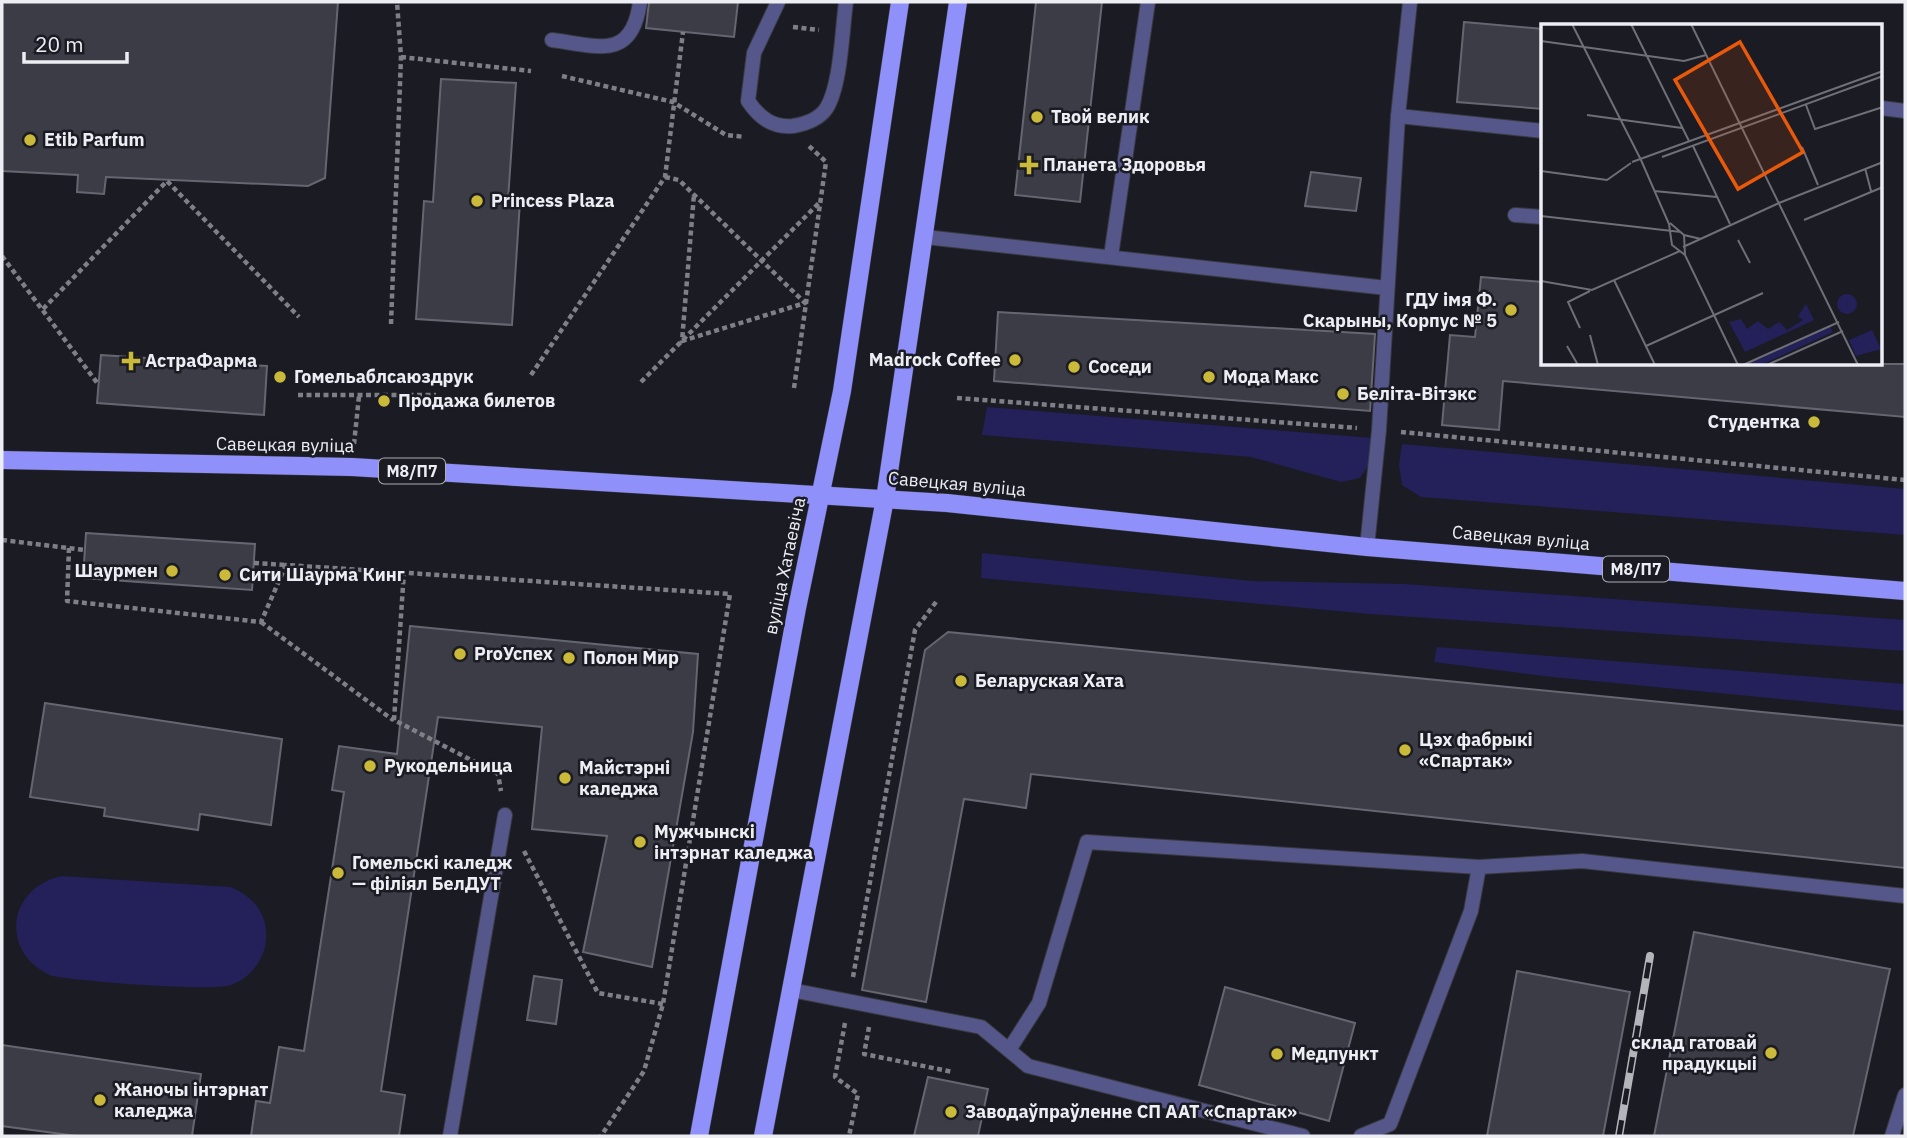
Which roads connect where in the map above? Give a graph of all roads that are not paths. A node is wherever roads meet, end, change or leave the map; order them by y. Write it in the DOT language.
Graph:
graph roads {
  1 [pos="639,2"];
  2 [pos="778,2"];
  3 [pos="846,2"];
  4 [pos="900,2"];
  5 [pos="958,2"];
  6 [pos="1148,2"];
  7 [pos="1410,2"];
  8 [pos="552,40"];
  9 [pos="1882,108"];
  10 [pos="1905,111"];
  11 [pos="1398,116"];
  12 [pos="1541,131"];
  13 [pos="1515,215"];
  14 [pos="1541,217"];
  15 [pos="925,237"];
  16 [pos="1111,256"];
  17 [pos="1387,288"];
  18 [pos="2,460"];
  19 [pos="821,495"];
  20 [pos="885,499"];
  21 [pos="1367,547"];
  22 [pos="1905,591"];
  23 [pos="505,815"];
  24 [pos="1479,867"];
  25 [pos="1905,896"];
  26 [pos="791,990"];
  27 [pos="1009,1050"];
  28 [pos="1905,1095"];
  29 [pos="450,1136"];
  30 [pos="699,1136"];
  31 [pos="763,1136"];
  32 [pos="1303,1136"];
  33 [pos="1361,1136"];
  34 [pos="1892,1136"];
  1 -- 8 [label="lane"];
  2 -- 3 [label="lane"];
  4 -- 19 [label="main road, вуліца Хатаевіча"];
  5 -- 15 [label="main road"];
  6 -- 16 [label="lane"];
  7 -- 11 [label="lane"];
  9 -- 10 [label="lane"];
  11 -- 12 [label="lane"];
  11 -- 17 [label="lane"];
  13 -- 14 [label="lane"];
  15 -- 16 [label="lane"];
  15 -- 20 [label="main road"];
  16 -- 17 [label="lane"];
  17 -- 21 [label="lane"];
  18 -- 19 [label="main road, Савецкая вуліца / М8/П7"];
  19 -- 20 [label="main road, Савецкая вуліца / М8/П7"];
  19 -- 30 [label="main road, вуліца Хатаевіча"];
  20 -- 21 [label="main road, Савецкая вуліца / М8/П7"];
  20 -- 26 [label="main road"];
  21 -- 22 [label="main road, Савецкая вуліца / М8/П7"];
  23 -- 29 [label="lane"];
  24 -- 25 [label="lane"];
  24 -- 27 [label="lane"];
  24 -- 33 [label="lane"];
  26 -- 27 [label="lane"];
  26 -- 31 [label="main road"];
  27 -- 32 [label="lane"];
  28 -- 34 [label="lane"];
}
